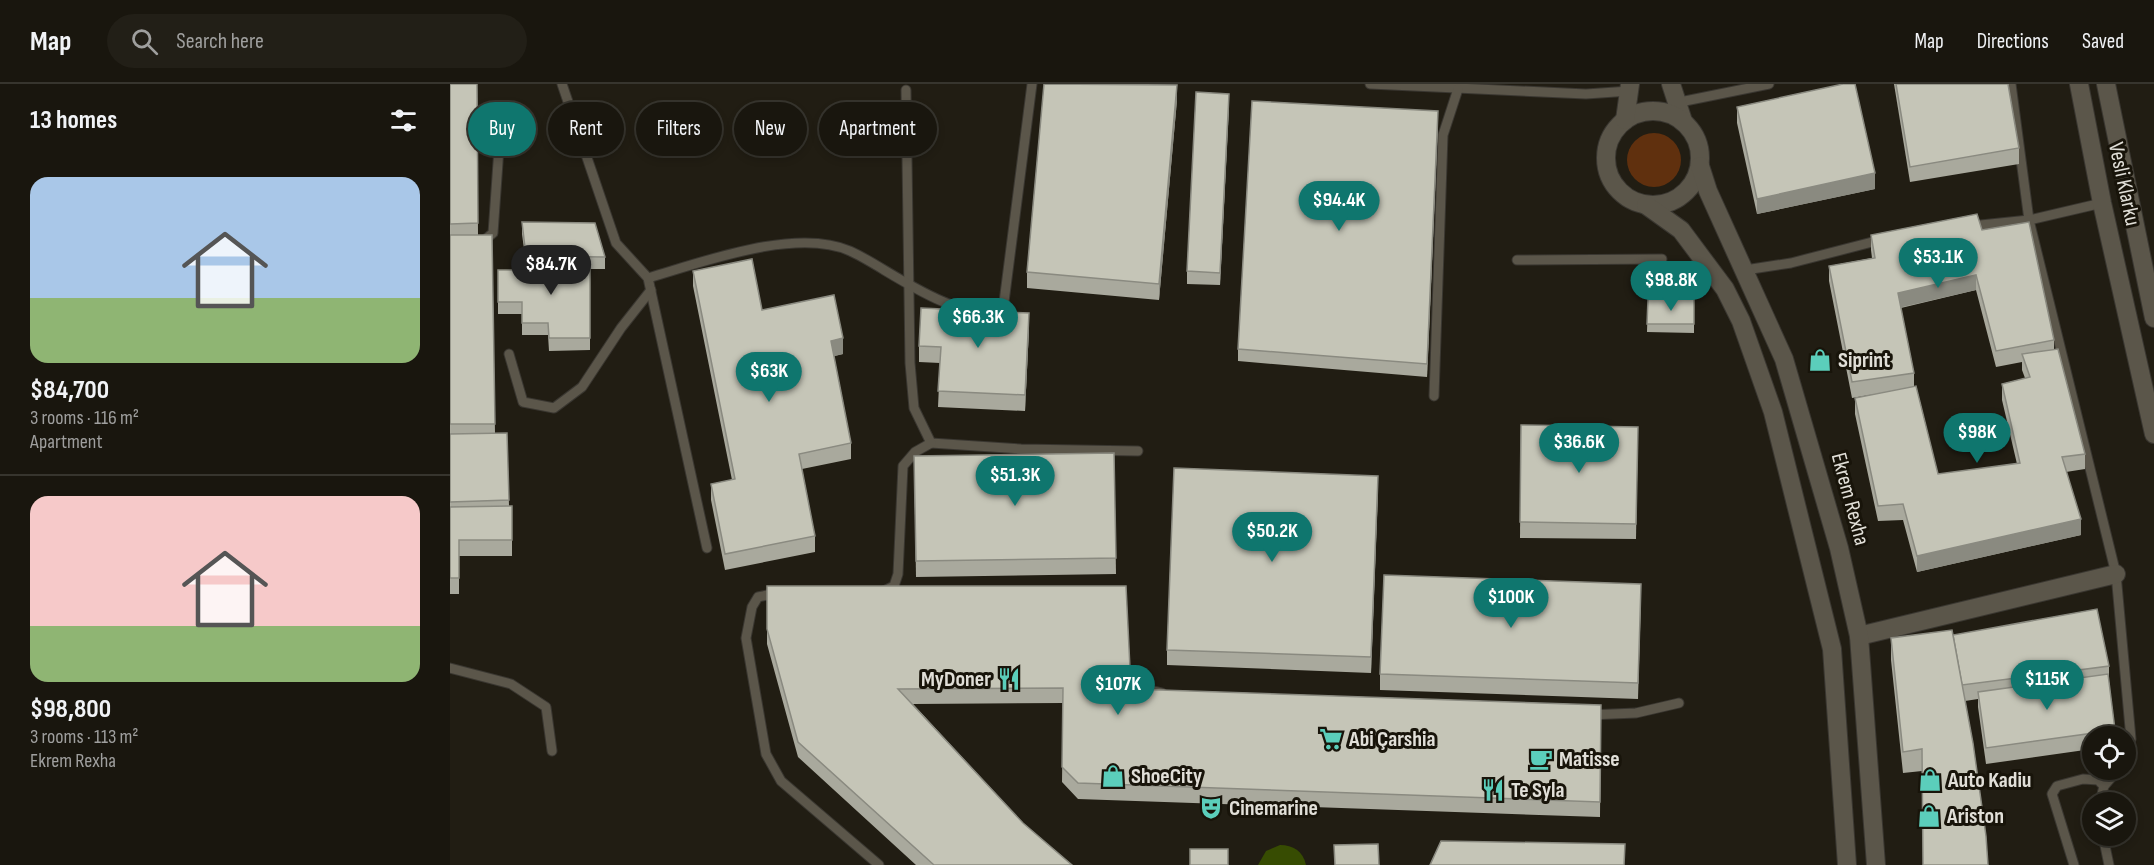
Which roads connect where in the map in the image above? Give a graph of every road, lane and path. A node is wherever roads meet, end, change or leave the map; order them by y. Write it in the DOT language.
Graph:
graph roads {
  1 [pos="562,84"];
  2 [pos="1032,84"];
  3 [pos="1370,84"];
  4 [pos="1671,84"];
  5 [pos="1769,84"];
  6 [pos="2011,84"];
  7 [pos="2079,84"];
  8 [pos="2106,84"];
  9 [pos="1422,86"];
  10 [pos="1630,88"];
  11 [pos="1458,89"];
  12 [pos="906,90"];
  13 [pos="1675,102"];
  14 [pos="1625,120"];
  15 [pos="1683,121"];
  16 [pos="498,156"];
  17 [pos="1700,166"];
  18 [pos="2102,203"];
  19 [pos="1646,205"];
  20 [pos="2028,219"];
  21 [pos="1958,227"];
  22 [pos="1893,237"];
  23 [pos="473,242"];
  24 [pos="1662,258"];
  25 [pos="1517,260"];
  26 [pos="1745,270"];
  27 [pos="648,278"];
  28 [pos="909,282"];
  29 [pos="651,290"];
  30 [pos="2154,318"];
  31 [pos="508,354"];
  32 [pos="1434,396"];
  33 [pos="2154,434"];
  34 [pos="931,443"];
  35 [pos="1138,451"];
  36 [pos="707,548"];
  37 [pos="2116,573"];
  38 [pos="869,592"];
  39 [pos="791,593"];
  40 [pos="1859,636"];
  41 [pos="450,668"];
  42 [pos="1135,673"];
  43 [pos="1172,693"];
  44 [pos="1679,702"];
  45 [pos="1578,715"];
  46 [pos="2130,726"];
  47 [pos="552,750"];
  48 [pos="2109,780"];
  49 [pos="2104,786"];
  50 [pos="2102,792"];
  51 [pos="2105,846"];
  52 [pos="879,865"];
  53 [pos="1847,865"];
  54 [pos="1876,865"];
  55 [pos="2074,865"];
  56 [pos="2109,865"];
  1 -- 27 [label="lane"];
  2 -- 28 [label="lane"];
  3 -- 9 [label="lane"];
  4 -- 13 [label="street, Ekrem Rexha"];
  5 -- 13 [label="lane"];
  6 -- 20 [label="lane"];
  7 -- 18 [label="street, Vesli Klarku"];
  8 -- 30 [label="street, Vesli Klarku"];
  9 -- 11 [label="lane"];
  10 -- 11 [label="lane"];
  10 -- 14 [label="street"];
  11 -- 32 [label="lane"];
  12 -- 28 [label="lane"];
  13 -- 15 [label="street, Ekrem Rexha"];
  14 -- 15 [label="street"];
  14 -- 19 [label="street"];
  15 -- 17 [label="street, Ekrem Rexha"];
  16 -- 23 [label="lane"];
  17 -- 19 [label="street"];
  17 -- 26 [label="street, Ekrem Rexha"];
  18 -- 20 [label="lane"];
  18 -- 33 [label="street, Vesli Klarku"];
  19 -- 53 [label="street"];
  20 -- 21 [label="lane"];
  20 -- 37 [label="lane"];
  22 -- 26 [label="lane"];
  24 -- 25 [label="lane"];
  26 -- 40 [label="street, Ekrem Rexha"];
  27 -- 28 [label="lane"];
  27 -- 29 [label="lane"];
  28 -- 34 [label="lane"];
  29 -- 31 [label="lane"];
  29 -- 36 [label="lane"];
  34 -- 35 [label="lane"];
  34 -- 38 [label="lane"];
  37 -- 40 [label="street"];
  37 -- 46 [label="lane"];
  39 -- 52 [label="lane"];
  40 -- 54 [label="street, Ekrem Rexha"];
  41 -- 47 [label="lane"];
  42 -- 43 [label="lane"];
  44 -- 45 [label="lane"];
  48 -- 49 [label="lane"];
  49 -- 50 [label="lane"];
  49 -- 55 [label="lane"];
  51 -- 56 [label="lane"];
}
